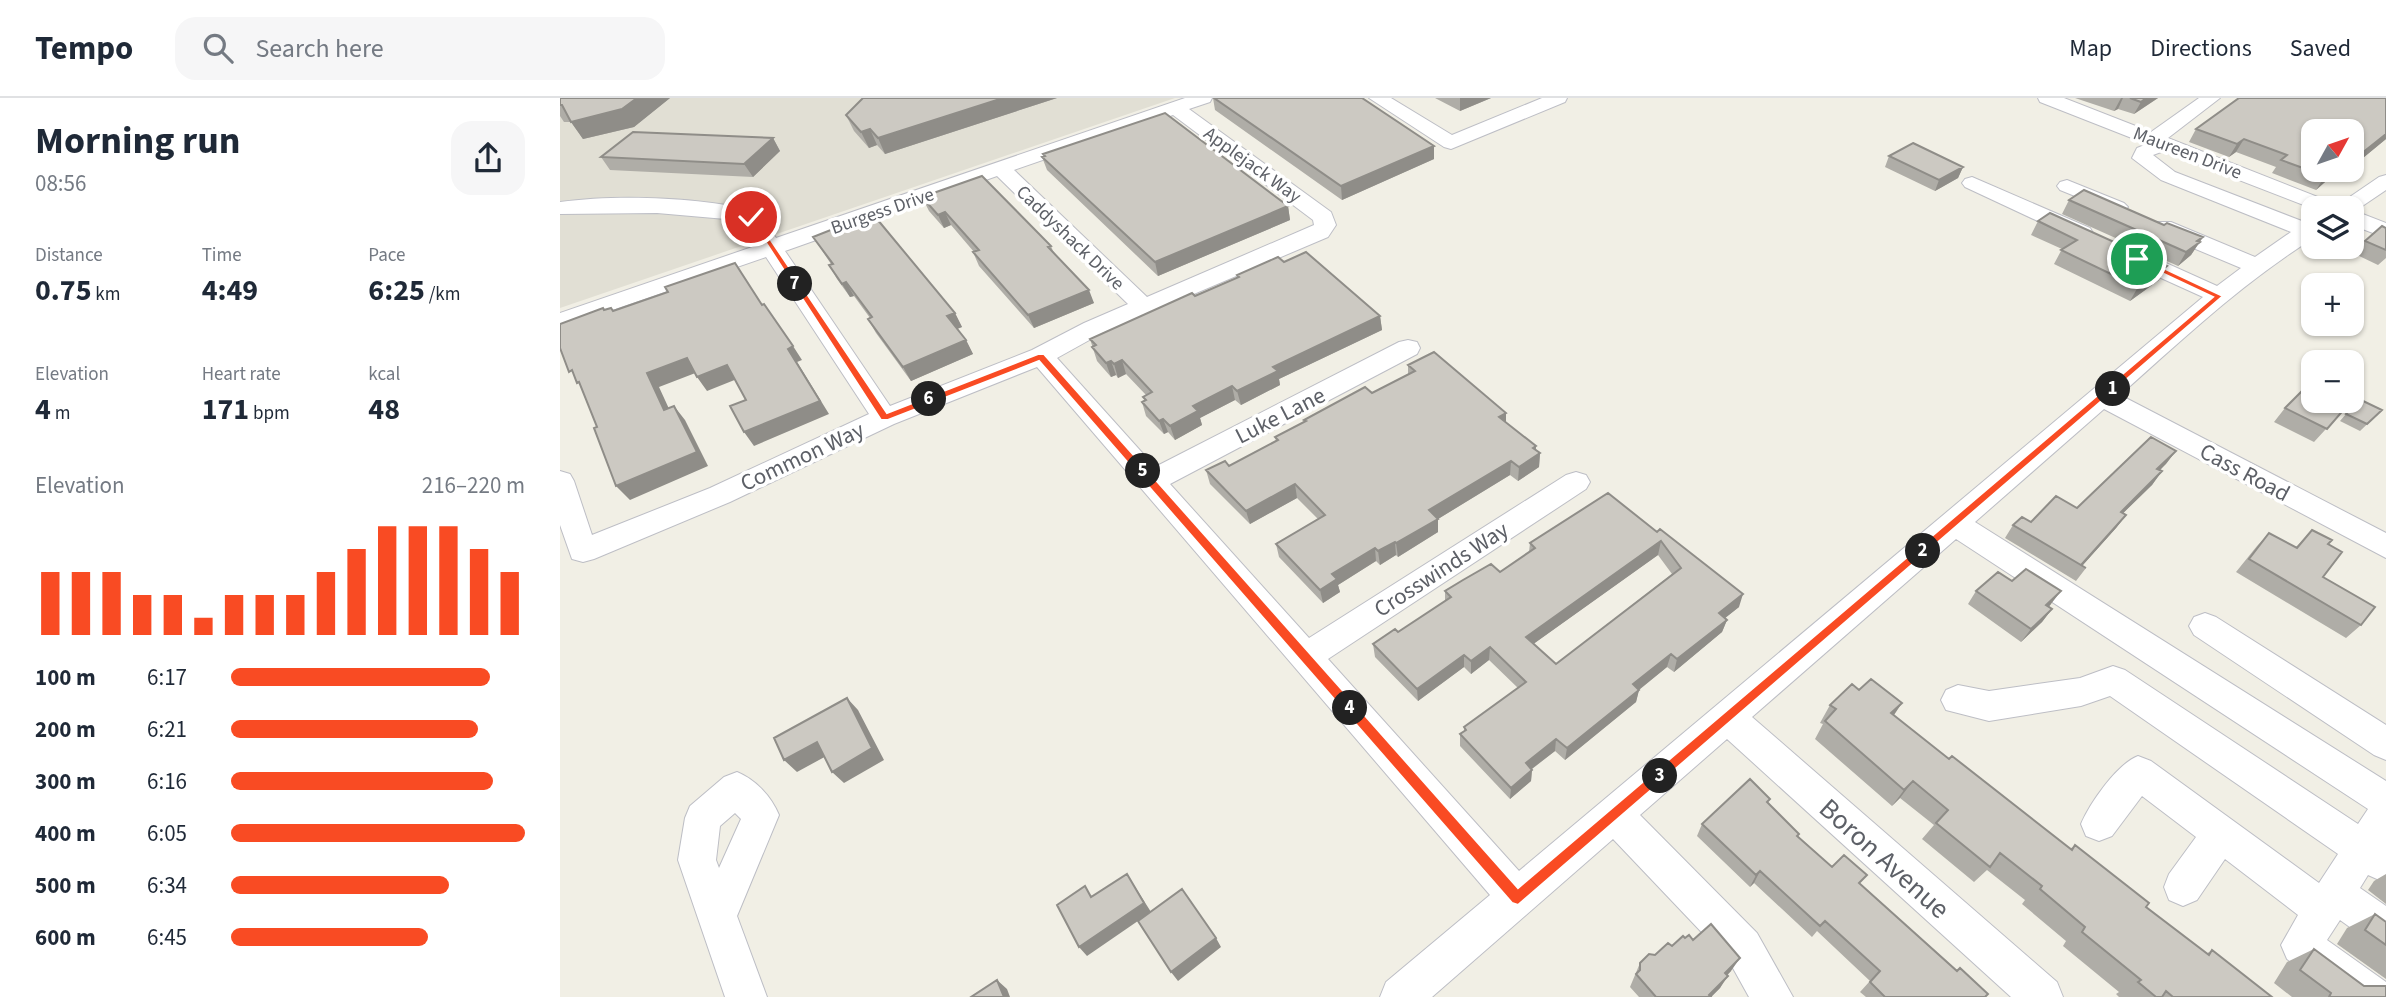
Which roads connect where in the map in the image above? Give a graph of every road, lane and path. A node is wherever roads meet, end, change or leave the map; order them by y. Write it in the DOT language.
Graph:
graph roads {
  1 [pos="1203,98"];
  2 [pos="1378,98"];
  3 [pos="1516,98"];
  4 [pos="1558,98"];
  5 [pos="2047,98"];
  6 [pos="2174,98"];
  7 [pos="2204,102"];
  8 [pos="1176,108"];
  9 [pos="1534,108"];
  10 [pos="2163,139"];
  11 [pos="1000,168"];
  12 [pos="2386,181"];
  13 [pos="1972,183"];
  14 [pos="2067,186"];
  15 [pos="2301,196"];
  16 [pos="2364,196"];
  17 [pos="560,208"];
  18 [pos="2364,222"];
  19 [pos="1325,225"];
  20 [pos="2301,226"];
  21 [pos="2386,230"];
  22 [pos="2301,235"];
  23 [pos="771,248"];
  24 [pos="2256,266"];
  25 [pos="2219,296"];
  26 [pos="1143,306"];
  27 [pos="560,321"];
  28 [pos="1408,348"];
  29 [pos="1041,356"];
  30 [pos="2103,397"];
  31 [pos="885,418"];
  32 [pos="560,481"];
  33 [pos="1152,481"];
  34 [pos="1576,482"];
  35 [pos="1955,524"];
  36 [pos="2386,547"];
  37 [pos="2206,626"];
  38 [pos="1305,657"];
  39 [pos="1958,700"];
  40 [pos="1728,719"];
  41 [pos="2386,744"];
  42 [pos="2386,801"];
  43 [pos="2386,813"];
  44 [pos="1615,815"];
  45 [pos="2099,824"];
  46 [pos="2220,834"];
  47 [pos="2374,857"];
  48 [pos="2182,887"];
  49 [pos="1518,898"];
  50 [pos="2329,901"];
  51 [pos="717,916"];
  52 [pos="2386,929"];
  53 [pos="746,997"];
  54 [pos="1401,997"];
  55 [pos="1772,997"];
  56 [pos="2042,997"];
  57 [pos="2371,997"];
  1 -- 8 [label="street, Burgess Drive"];
  2 -- 9 [label="street"];
  3 -- 9 [label="street"];
  4 -- 9 [label="street"];
  5 -- 10 [label="street, Maureen Drive"];
  6 -- 7 [label="street"];
  7 -- 10 [label="street"];
  8 -- 11 [label="street, Burgess Drive"];
  8 -- 19 [label="street, Applejack Way"];
  10 -- 15 [label="street, Maureen Drive"];
  10 -- 20 [label="street"];
  11 -- 23 [label="street, Burgess Drive"];
  11 -- 26 [label="street, Caddyshack Drive"];
  12 -- 16 [label="street"];
  13 -- 25 [label="street"];
  14 -- 24 [label="street"];
  17 -- 23 [label="street"];
  18 -- 21 [label="street"];
  19 -- 26 [label="street, Common Way"];
  22 -- 24 [label="street"];
  23 -- 27 [label="street, Burgess Drive"];
  23 -- 31 [label="street"];
  24 -- 25 [label="street"];
  25 -- 30 [label="street"];
  26 -- 29 [label="street, Common Way"];
  28 -- 33 [label="street, Luke Lane"];
  29 -- 31 [label="street, Common Way"];
  29 -- 33 [label="street"];
  30 -- 35 [label="street"];
  30 -- 36 [label="street, Cass Road"];
  31 -- 32 [label="street, Common Way"];
  33 -- 38 [label="street"];
  34 -- 38 [label="street, Crosswinds Way"];
  35 -- 40 [label="street"];
  35 -- 42 [label="street"];
  37 -- 41 [label="street"];
  38 -- 49 [label="street"];
  39 -- 47 [label="street"];
  40 -- 44 [label="street"];
  40 -- 56 [label="street, Boron Avenue"];
  43 -- 47 [label="street"];
  44 -- 49 [label="street"];
  44 -- 55 [label="street"];
  45 -- 46 [label="street"];
  46 -- 48 [label="street"];
  46 -- 50 [label="street"];
  47 -- 50 [label="street"];
  49 -- 54 [label="street"];
  50 -- 52 [label="street"];
  50 -- 57 [label="street"];
  51 -- 53 [label="street"];
}
